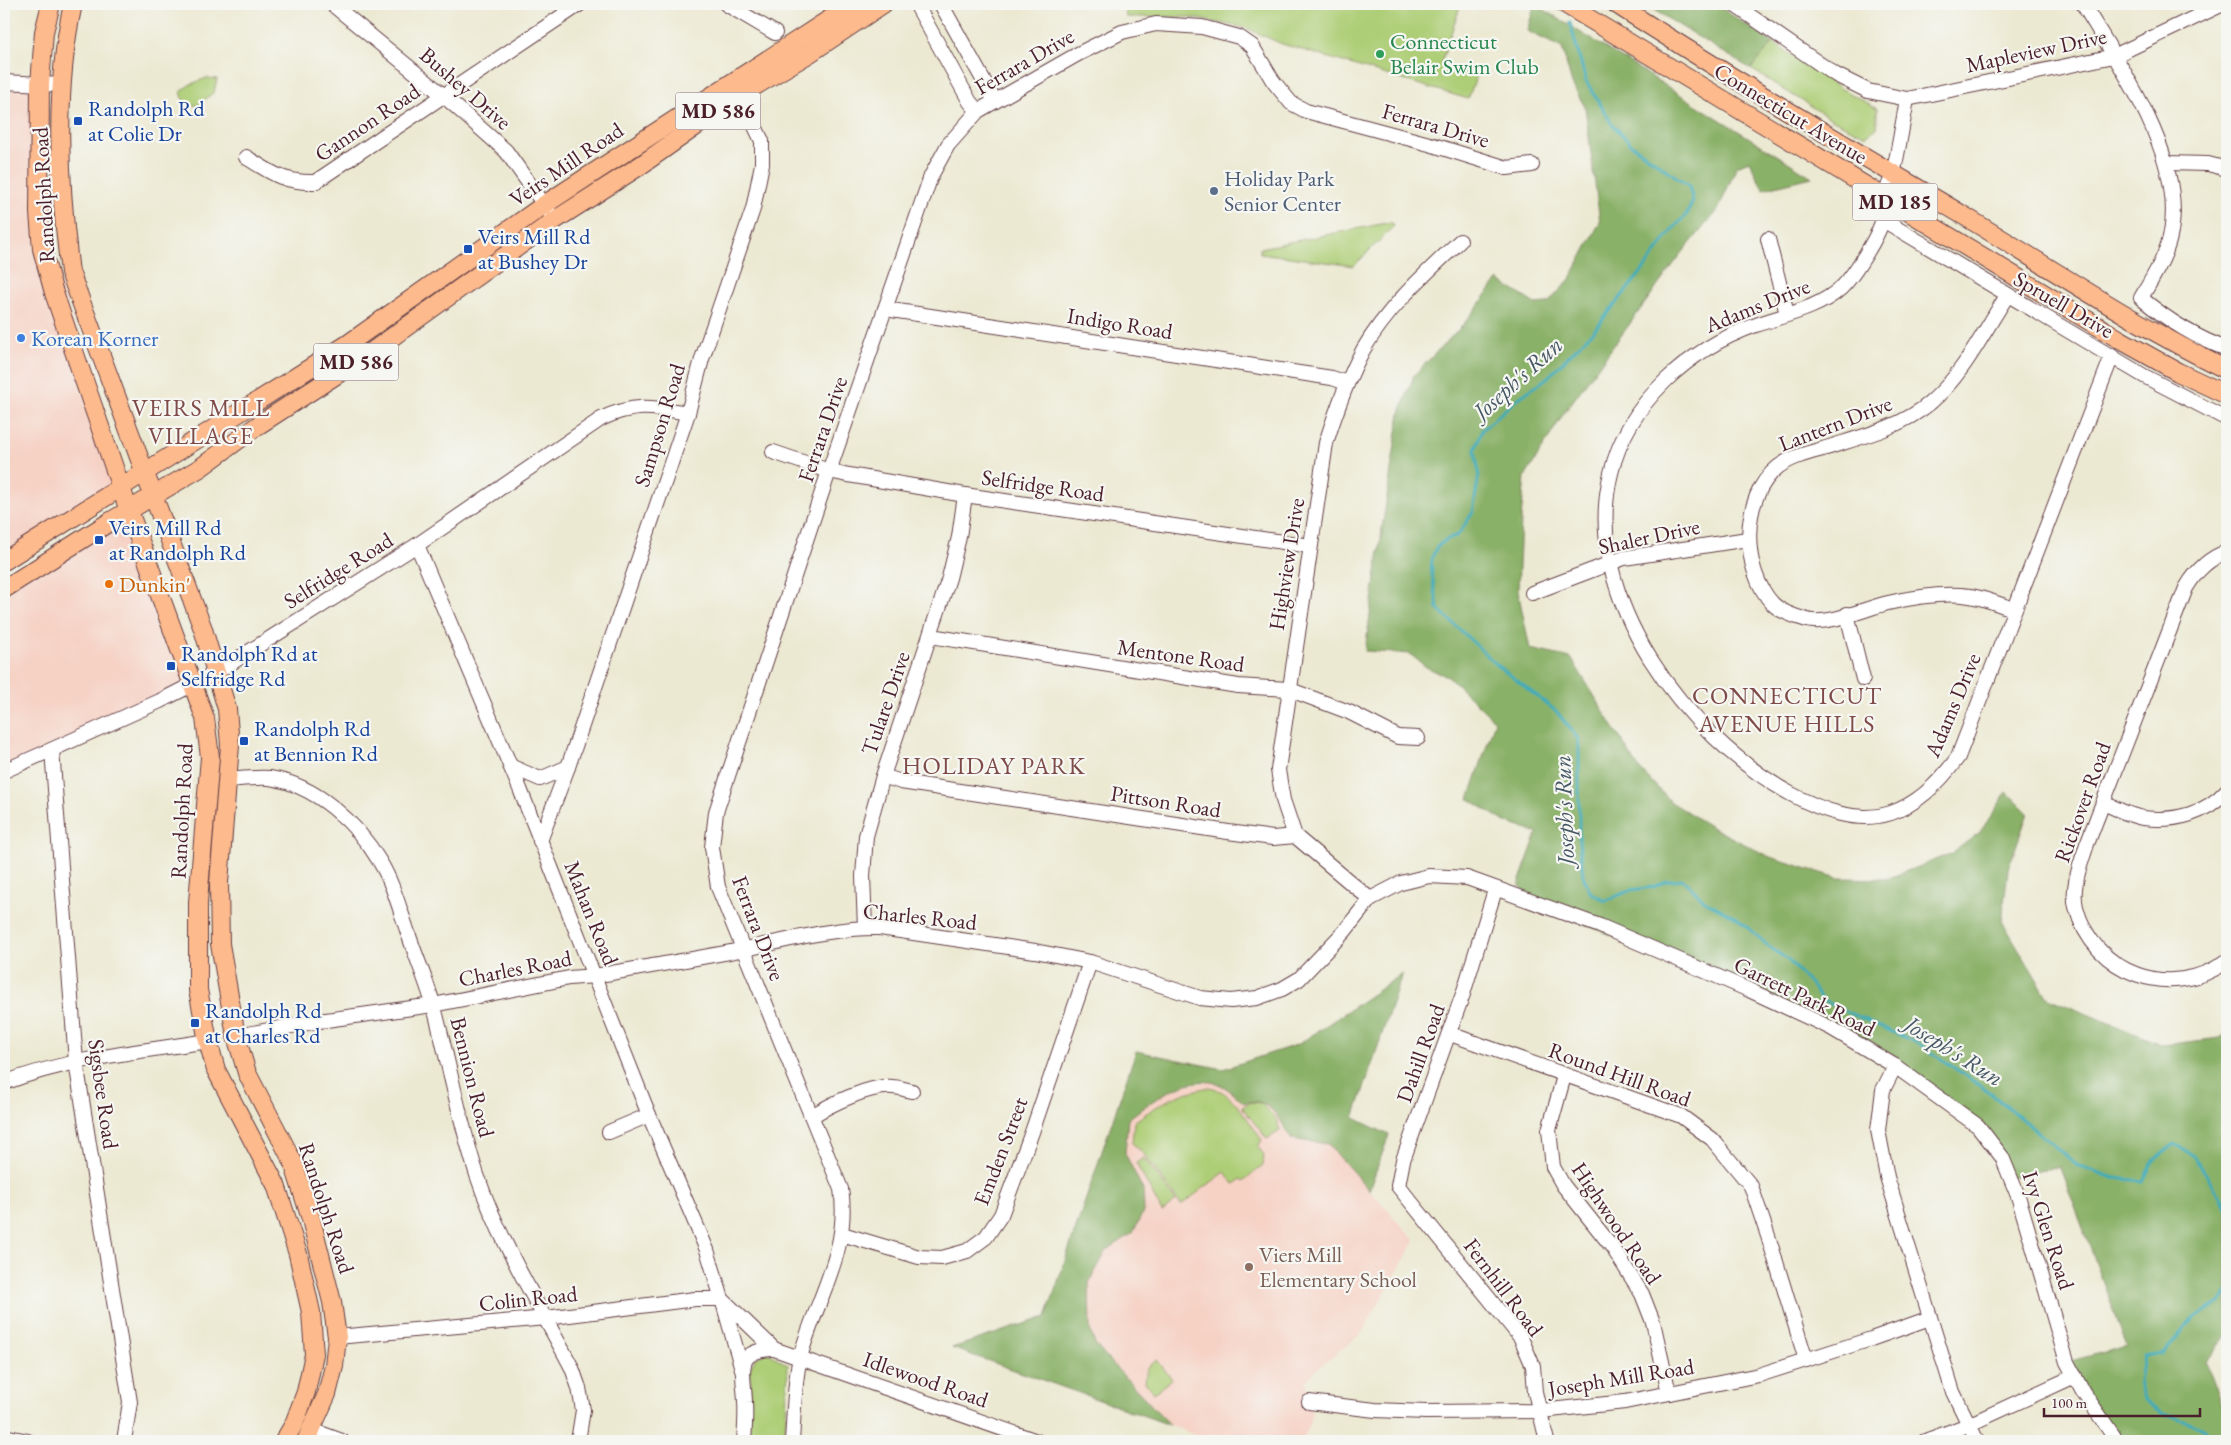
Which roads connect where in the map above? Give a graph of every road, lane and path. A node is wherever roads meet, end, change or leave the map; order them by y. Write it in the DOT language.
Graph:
graph roads {
  1 [pos="51,4"];
  2 [pos="74,4"];
  3 [pos="332,4"];
  4 [pos="580,4"];
  5 [pos="726,4"];
  6 [pos="853,4"];
  7 [pos="883,4"];
  8 [pos="916,4"];
  9 [pos="941,4"];
  10 [pos="1565,4"];
  11 [pos="1616,4"];
  12 [pos="1733,4"];
  13 [pos="2083,4"];
  14 [pos="2223,4"];
  15 [pos="775,33"];
  16 [pos="2114,56"];
  17 [pos="4,82"];
  18 [pos="40,84"];
  19 [pos="61,85"];
  20 [pos="740,95"];
  21 [pos="444,96"];
  22 [pos="1908,99"];
  23 [pos="995,101"];
  24 [pos="978,111"];
  25 [pos="246,157"];
  26 [pos="2166,163"];
  27 [pos="1532,165"];
  28 [pos="2227,169"];
  29 [pos="1893,174"];
  30 [pos="1885,196"];
  31 [pos="544,205"];
  32 [pos="554,220"];
  33 [pos="1883,220"];
  34 [pos="1768,239"];
  35 [pos="1460,241"];
  36 [pos="2007,296"];
  37 [pos="885,309"];
  38 [pos="1787,314"];
  39 [pos="2227,349"];
  40 [pos="2112,356"];
  41 [pos="2227,370"];
  42 [pos="1347,383"];
  43 [pos="2227,395"];
  44 [pos="688,413"];
  45 [pos="2227,420"];
  46 [pos="773,452"];
  47 [pos="829,471"];
  48 [pos="144,473"];
  49 [pos="121,488"];
  50 [pos="965,495"];
  51 [pos="152,498"];
  52 [pos="129,510"];
  53 [pos="1748,539"];
  54 [pos="417,545"];
  55 [pos="1310,546"];
  56 [pos="2227,552"];
  57 [pos="4,560"];
  58 [pos="1610,563"];
  59 [pos="4,589"];
  60 [pos="1532,593"];
  61 [pos="2014,609"];
  62 [pos="1847,614"];
  63 [pos="931,636"];
  64 [pos="217,672"];
  65 [pos="1864,679"];
  66 [pos="193,684"];
  67 [pos="1288,689"];
  68 [pos="1418,738"];
  69 [pos="52,750"];
  70 [pos="510,766"];
  71 [pos="568,766"];
  72 [pos="4,771"];
  73 [pos="883,776"];
  74 [pos="228,780"];
  75 [pos="2227,790"];
  76 [pos="2103,803"];
  77 [pos="1295,836"];
  78 [pos="540,841"];
  79 [pos="1495,890"];
  80 [pos="1370,899"];
  81 [pos="865,928"];
  82 [pos="744,949"];
  83 [pos="2227,961"];
  84 [pos="1090,962"];
  85 [pos="594,976"];
  86 [pos="433,1006"];
  87 [pos="1450,1034"];
  88 [pos="236,1036"];
  89 [pos="208,1041"];
  90 [pos="76,1062"];
  91 [pos="1895,1066"];
  92 [pos="1564,1076"];
  93 [pos="4,1083"];
  94 [pos="912,1091"];
  95 [pos="650,1115"];
  96 [pos="812,1116"];
  97 [pos="609,1132"];
  98 [pos="1427,1222"];
  99 [pos="842,1234"];
  100 [pos="722,1299"];
  101 [pos="546,1318"];
  102 [pos="1930,1318"];
  103 [pos="337,1337"];
  104 [pos="774,1349"];
  105 [pos="800,1358"];
  106 [pos="1806,1360"];
  107 [pos="742,1369"];
  108 [pos="2075,1376"];
  109 [pos="1669,1393"];
  110 [pos="1309,1402"];
  111 [pos="1541,1411"];
  112 [pos="1968,1425"];
  113 [pos="309,1435"];
  114 [pos="4,1436"];
  115 [pos="28,1441"];
  116 [pos="124,1441"];
  117 [pos="284,1441"];
  118 [pos="342,1441"];
  119 [pos="578,1441"];
  120 [pos="744,1441"];
  121 [pos="792,1441"];
  122 [pos="1037,1441"];
  123 [pos="1547,1441"];
  124 [pos="1925,1441"];
  125 [pos="1977,1441"];
  126 [pos="2118,1441"];
  1 -- 18 [label="main road, Randolph Road"];
  2 -- 19 [label="main road, Randolph Road"];
  3 -- 21 [label="street, Bushey Drive"];
  4 -- 21 [label="street, Gannon Road"];
  5 -- 15 [label="street"];
  6 -- 31 [label="main road, Veirs Mill Road / MD 586"];
  7 -- 20 [label="main road, Veirs Mill Road / MD 586"];
  8 -- 24 [label="street"];
  9 -- 23 [label="street"];
  10 -- 30 [label="main road, Connecticut Avenue / MD 185"];
  11 -- 29 [label="main road, Connecticut Avenue / MD 185"];
  12 -- 22 [label="street"];
  13 -- 16 [label="street"];
  14 -- 16 [label="street, Mapleview Drive"];
  16 -- 22 [label="street, Mapleview Drive"];
  16 -- 26 [label="street"];
  17 -- 18 [label="street"];
  18 -- 19 [label="street"];
  18 -- 49 [label="main road, Randolph Road"];
  19 -- 48 [label="main road, Randolph Road"];
  20 -- 32 [label="main road, Veirs Mill Road / MD 586"];
  20 -- 44 [label="street, Sampson Road"];
  21 -- 25 [label="street, Gannon Road"];
  21 -- 31 [label="street, Bushey Drive"];
  22 -- 29 [label="street, Adams Drive"];
  23 -- 24 [label="street, Ferrara Drive"];
  23 -- 27 [label="street, Ferrara Drive"];
  24 -- 37 [label="street, Ferrara Drive"];
  26 -- 28 [label="street"];
  26 -- 39 [label="street"];
  29 -- 30 [label="street, Adams Drive"];
  29 -- 41 [label="main road, Connecticut Avenue / MD 185"];
  30 -- 33 [label="street, Adams Drive"];
  30 -- 43 [label="main road, Connecticut Avenue / MD 185"];
  31 -- 32 [label="street, Bushey Drive"];
  31 -- 48 [label="main road, Veirs Mill Road / MD 586"];
  32 -- 51 [label="main road, Veirs Mill Road / MD 586"];
  33 -- 36 [label="street, Spruell Drive"];
  33 -- 38 [label="street, Adams Drive"];
  34 -- 38 [label="street"];
  35 -- 42 [label="street, Highview Drive"];
  36 -- 40 [label="street, Spruell Drive"];
  36 -- 53 [label="street, Lantern Drive"];
  37 -- 42 [label="street, Indigo Road"];
  37 -- 47 [label="street, Ferrara Drive"];
  38 -- 58 [label="street, Adams Drive"];
  40 -- 45 [label="street, Spruell Drive"];
  40 -- 61 [label="street, Adams Drive"];
  42 -- 55 [label="street, Highview Drive"];
  44 -- 54 [label="street, Selfridge Road"];
  44 -- 71 [label="street, Sampson Road"];
  46 -- 47 [label="street, Selfridge Road"];
  47 -- 50 [label="street, Selfridge Road"];
  47 -- 82 [label="street, Ferrara Drive"];
  48 -- 49 [label="main road, Veirs Mill Road / MD 586"];
  48 -- 51 [label="main road, Randolph Road"];
  49 -- 52 [label="main road, Randolph Road"];
  49 -- 57 [label="main road, Veirs Mill Road / MD 586"];
  50 -- 55 [label="street, Selfridge Road"];
  50 -- 63 [label="street, Tulare Drive"];
  51 -- 52 [label="main road, Veirs Mill Road / MD 586"];
  51 -- 64 [label="main road, Randolph Road"];
  52 -- 59 [label="main road, Veirs Mill Road / MD 586"];
  52 -- 66 [label="main road, Randolph Road"];
  53 -- 58 [label="street, Shaler Drive"];
  53 -- 62 [label="street, Lantern Drive"];
  54 -- 64 [label="street, Selfridge Road"];
  54 -- 70 [label="street, Mahan Road"];
  55 -- 67 [label="street, Highview Drive"];
  56 -- 76 [label="street, Rickover Road"];
  58 -- 60 [label="street, Shaler Drive"];
  58 -- 61 [label="street, Adams Drive"];
  61 -- 62 [label="street, Lantern Drive"];
  62 -- 65 [label="street"];
  63 -- 67 [label="street, Mentone Road"];
  63 -- 73 [label="street, Tulare Drive"];
  64 -- 66 [label="street, Selfridge Road"];
  64 -- 74 [label="main road, Randolph Road"];
  66 -- 69 [label="street, Selfridge Road"];
  66 -- 89 [label="main road, Randolph Road"];
  67 -- 68 [label="street, Mentone Road"];
  67 -- 77 [label="street, Highview Drive"];
  69 -- 72 [label="street, Selfridge Road"];
  69 -- 90 [label="street, Sigsbee Road"];
  70 -- 71 [label="street"];
  70 -- 78 [label="street, Mahan Road"];
  71 -- 78 [label="street, Sampson Road"];
  73 -- 77 [label="street, Pittson Road"];
  73 -- 81 [label="street, Tulare Drive"];
  74 -- 86 [label="street, Bennion Road"];
  74 -- 88 [label="main road, Randolph Road"];
  75 -- 76 [label="street"];
  76 -- 83 [label="street, Rickover Road"];
  77 -- 80 [label="street"];
  78 -- 85 [label="street, Mahan Road"];
  79 -- 80 [label="street, Charles Road"];
  79 -- 87 [label="street, Dahill Road"];
  79 -- 91 [label="street, Garrett Park Road"];
  80 -- 84 [label="street, Charles Road"];
  81 -- 82 [label="street, Charles Road"];
  81 -- 84 [label="street, Charles Road"];
  82 -- 85 [label="street, Charles Road"];
  82 -- 96 [label="street, Ferrara Drive"];
  84 -- 99 [label="street, Emden Street"];
  85 -- 86 [label="street, Charles Road"];
  85 -- 95 [label="street, Mahan Road"];
  86 -- 88 [label="street, Charles Road"];
  86 -- 101 [label="street, Bennion Road"];
  87 -- 92 [label="street, Round Hill Road"];
  87 -- 98 [label="street, Dahill Road"];
  88 -- 103 [label="main road, Randolph Road"];
  89 -- 90 [label="street"];
  89 -- 117 [label="main road, Randolph Road"];
  90 -- 93 [label="street"];
  90 -- 116 [label="street, Sigsbee Road"];
  91 -- 102 [label="street"];
  91 -- 108 [label="street, Ivy Glen Road"];
  92 -- 106 [label="street, Round Hill Road"];
  92 -- 109 [label="street, Highwood Road"];
  94 -- 96 [label="street"];
  95 -- 97 [label="street"];
  95 -- 100 [label="street, Mahan Road"];
  96 -- 99 [label="street, Ferrara Drive"];
  98 -- 111 [label="street, Fernhill Road"];
  99 -- 105 [label="street, Ferrara Drive"];
  100 -- 101 [label="street, Colin Road"];
  100 -- 104 [label="street, Mahan Road"];
  100 -- 107 [label="street, Mahan Road"];
  101 -- 103 [label="street, Colin Road"];
  101 -- 119 [label="street, Bennion Road"];
  102 -- 106 [label="street, Joseph Mill Road"];
  102 -- 112 [label="street"];
  103 -- 113 [label="main road, Randolph Road"];
  104 -- 105 [label="street, Mahan Road"];
  104 -- 107 [label="street"];
  105 -- 121 [label="street"];
  105 -- 122 [label="street, Idlewood Road"];
  106 -- 109 [label="street, Joseph Mill Road"];
  107 -- 120 [label="street, Mahan Road"];
  108 -- 112 [label="street"];
  108 -- 126 [label="street, Ivy Glen Road"];
  109 -- 111 [label="street, Joseph Mill Road"];
  110 -- 111 [label="street, Joseph Mill Road"];
  111 -- 123 [label="street, Fernhill Road"];
  112 -- 124 [label="street"];
  112 -- 125 [label="street"];
  113 -- 118 [label="street"];
  114 -- 115 [label="street"];
}
